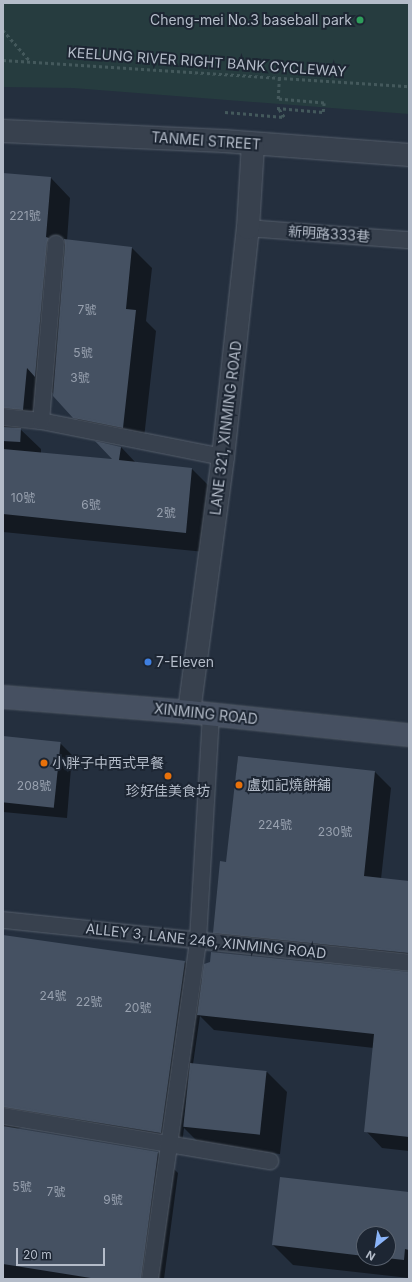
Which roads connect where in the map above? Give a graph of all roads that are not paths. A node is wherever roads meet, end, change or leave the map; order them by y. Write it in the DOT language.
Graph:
graph roads {
  1 [pos="3,131"];
  2 [pos="253,144"];
  3 [pos="409,155"];
  4 [pos="248,228"];
  5 [pos="409,240"];
  6 [pos="56,244"];
  7 [pos="3,417"];
  8 [pos="41,421"];
  9 [pos="224,457"];
  10 [pos="3,697"];
  11 [pos="189,712"];
  12 [pos="211,714"];
  13 [pos="409,735"];
  14 [pos="3,920"];
  15 [pos="198,940"];
  16 [pos="409,962"];
  17 [pos="3,1116"];
  18 [pos="169,1144"];
  19 [pos="270,1161"];
  20 [pos="150,1279"];
  1 -- 2 [label="street, TANMEI STREET"];
  2 -- 3 [label="street, TANMEI STREET"];
  2 -- 4 [label="street, LANE 321, XINMING ROAD"];
  4 -- 5 [label="lane, 新明路333巷"];
  4 -- 9 [label="street, LANE 321, XINMING ROAD"];
  6 -- 8 [label="lane"];
  7 -- 8 [label="lane"];
  8 -- 9 [label="lane"];
  9 -- 11 [label="street, LANE 321, XINMING ROAD"];
  10 -- 11 [label="street, XINMING ROAD"];
  11 -- 12 [label="street, XINMING ROAD"];
  12 -- 13 [label="street, XINMING ROAD"];
  12 -- 15 [label="lane"];
  14 -- 15 [label="lane, ALLEY 3, LANE 246, XINMING ROAD"];
  15 -- 16 [label="lane, ALLEY 3, LANE 246, XINMING ROAD"];
  15 -- 18 [label="lane"];
  17 -- 18 [label="lane"];
  18 -- 19 [label="lane"];
  18 -- 20 [label="lane"];
}
